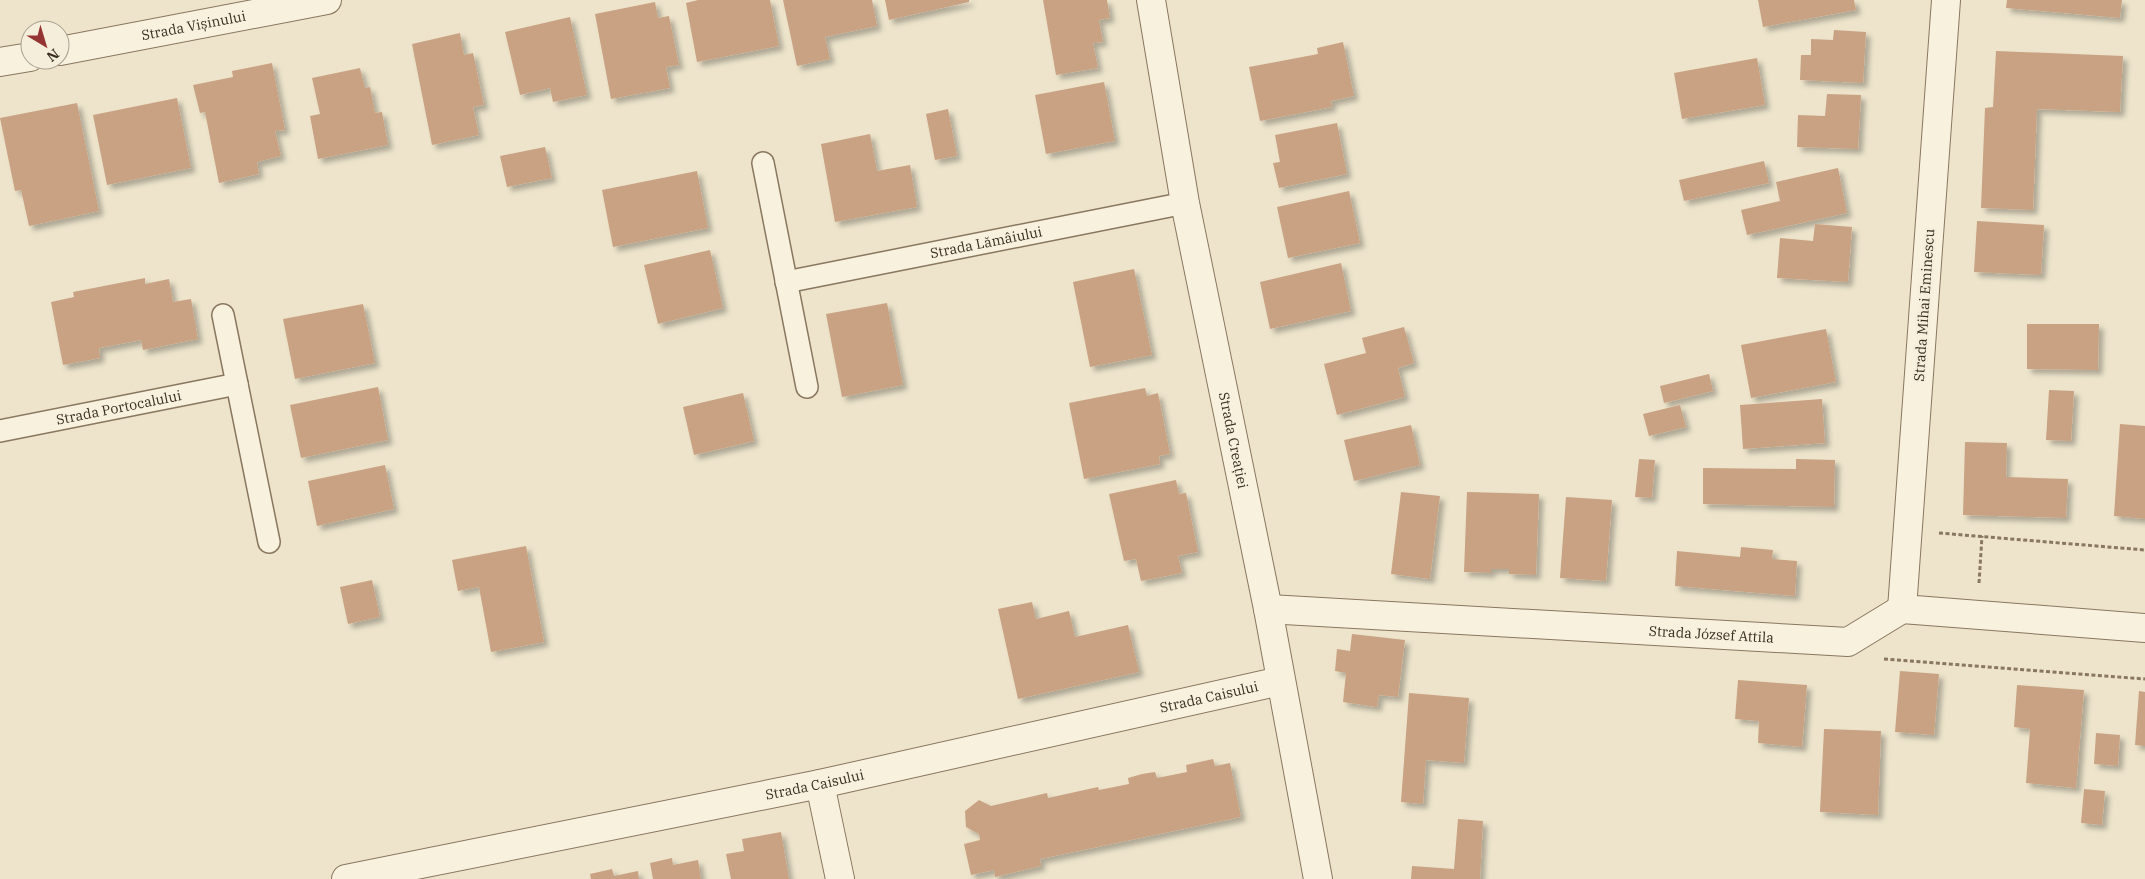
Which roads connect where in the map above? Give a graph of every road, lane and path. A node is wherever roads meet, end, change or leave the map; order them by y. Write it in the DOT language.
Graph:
graph roads {
  1 [pos="327,0"];
  2 [pos="1151,0"];
  3 [pos="1946,0"];
  4 [pos="70,49"];
  5 [pos="20,58"];
  6 [pos="0,62"];
  7 [pos="763,163"];
  8 [pos="1185,203"];
  9 [pos="786,282"];
  10 [pos="223,315"];
  11 [pos="237,384"];
  12 [pos="807,387"];
  13 [pos="0,432"];
  14 [pos="1908,530"];
  15 [pos="1982,536"];
  16 [pos="269,542"];
  17 [pos="2145,550"];
  18 [pos="1268,609"];
  19 [pos="1902,610"];
  20 [pos="1978,615"];
  21 [pos="2145,628"];
  22 [pos="1848,642"];
  23 [pos="2145,680"];
  24 [pos="1280,681"];
  25 [pos="820,784"];
  26 [pos="346,879"];
  27 [pos="840,879"];
  28 [pos="1318,879"];
  1 -- 4 [label="street, Strada Vișinului"];
  2 -- 8 [label="street, Strada Creației"];
  3 -- 14 [label="street, Strada Mihai Eminescu"];
  5 -- 6 [label="street"];
  7 -- 9 [label="lane"];
  8 -- 9 [label="lane, Strada Lămâiului"];
  8 -- 18 [label="street, Strada Creației"];
  9 -- 12 [label="lane"];
  10 -- 11 [label="lane"];
  11 -- 13 [label="lane, Strada Portocalului"];
  11 -- 16 [label="lane"];
  14 -- 15 [label="path"];
  14 -- 19 [label="street, Strada Mihai Eminescu"];
  15 -- 17 [label="path"];
  15 -- 20 [label="path"];
  18 -- 22 [label="street, Strada József Attila"];
  18 -- 24 [label="street, Strada Creației"];
  19 -- 20 [label="street"];
  19 -- 22 [label="street"];
  20 -- 21 [label="street"];
  22 -- 23 [label="path"];
  24 -- 25 [label="street, Strada Caisului"];
  24 -- 28 [label="street, Strada Creației"];
  25 -- 26 [label="street, Strada Caisului"];
  25 -- 27 [label="street"];
}
